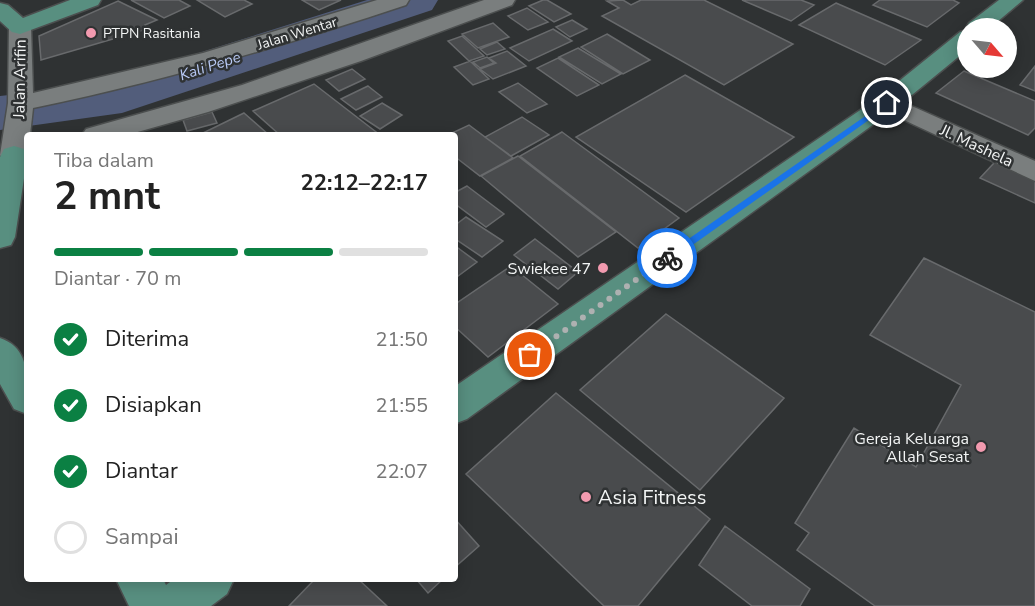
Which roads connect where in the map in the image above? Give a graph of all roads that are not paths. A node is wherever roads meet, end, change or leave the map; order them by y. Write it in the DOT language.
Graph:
graph roads {
  1 [pos="90,0"];
  2 [pos="398,0"];
  3 [pos="504,0"];
  4 [pos="1012,0"];
  5 [pos="0,10"];
  6 [pos="990,18"];
  7 [pos="20,27"];
  8 [pos="957,46"];
  9 [pos="887,103"];
  10 [pos="20,106"];
  11 [pos="107,132"];
  12 [pos="18,156"];
  13 [pos="1035,172"];
  14 [pos="0,237"];
  15 [pos="0,352"];
  16 [pos="24,393"];
  17 [pos="458,405"];
  18 [pos="140,582"];
  19 [pos="208,582"];
  20 [pos="154,606"];
  21 [pos="174,606"];
  1 -- 7 [label="main road"];
  2 -- 10 [label="street, Jalan Wentar"];
  3 -- 11 [label="street"];
  4 -- 6 [label="main road"];
  5 -- 7 [label="main road"];
  7 -- 10 [label="street, Jalan Arifin"];
  8 -- 9 [label="main road"];
  9 -- 13 [label="street, Jl. Mashela"];
  9 -- 17 [label="main road"];
  10 -- 12 [label="street, Jalan Arifin"];
  12 -- 14 [label="main road, Jalan Arifin"];
  15 -- 16 [label="main road"];
  18 -- 20 [label="main road"];
  19 -- 21 [label="main road"];
}
